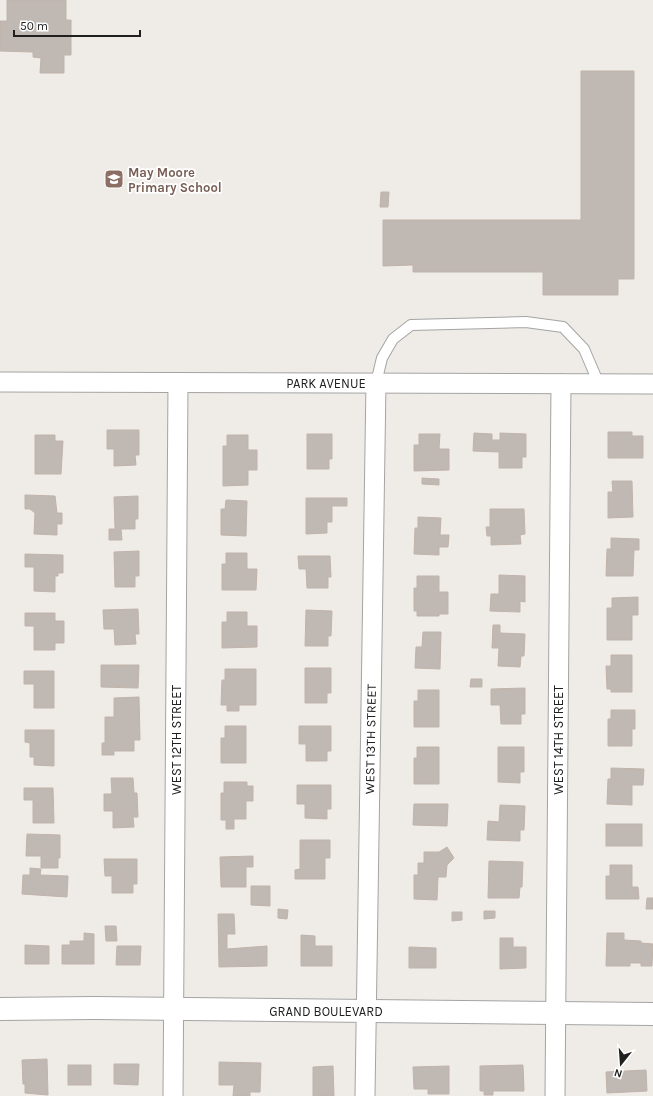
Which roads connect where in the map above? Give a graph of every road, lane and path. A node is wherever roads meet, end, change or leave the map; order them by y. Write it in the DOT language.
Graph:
graph roads {
  1 [pos="0,382"];
  2 [pos="178,383"];
  3 [pos="376,383"];
  4 [pos="561,384"];
  5 [pos="599,384"];
  6 [pos="653,384"];
  7 [pos="0,1009"];
  8 [pos="174,1010"];
  9 [pos="366,1011"];
  10 [pos="556,1014"];
  11 [pos="653,1014"];
  12 [pos="173,1096"];
  13 [pos="365,1096"];
  14 [pos="555,1096"];
  1 -- 2 [label="street, PARK AVENUE"];
  2 -- 3 [label="street, PARK AVENUE"];
  2 -- 8 [label="street, WEST 12TH STREET"];
  3 -- 4 [label="street, PARK AVENUE"];
  3 -- 5 [label="lane"];
  3 -- 9 [label="street, WEST 13TH STREET"];
  4 -- 5 [label="street, PARK AVENUE"];
  4 -- 10 [label="street, WEST 14TH STREET"];
  5 -- 6 [label="street, PARK AVENUE"];
  7 -- 8 [label="street, GRAND BOULEVARD"];
  8 -- 9 [label="street, GRAND BOULEVARD"];
  8 -- 12 [label="street, WEST 12TH STREET"];
  9 -- 10 [label="street, GRAND BOULEVARD"];
  9 -- 13 [label="street, WEST 13TH STREET"];
  10 -- 11 [label="street, GRAND BOULEVARD"];
  10 -- 14 [label="street, WEST 14TH STREET"];
}
